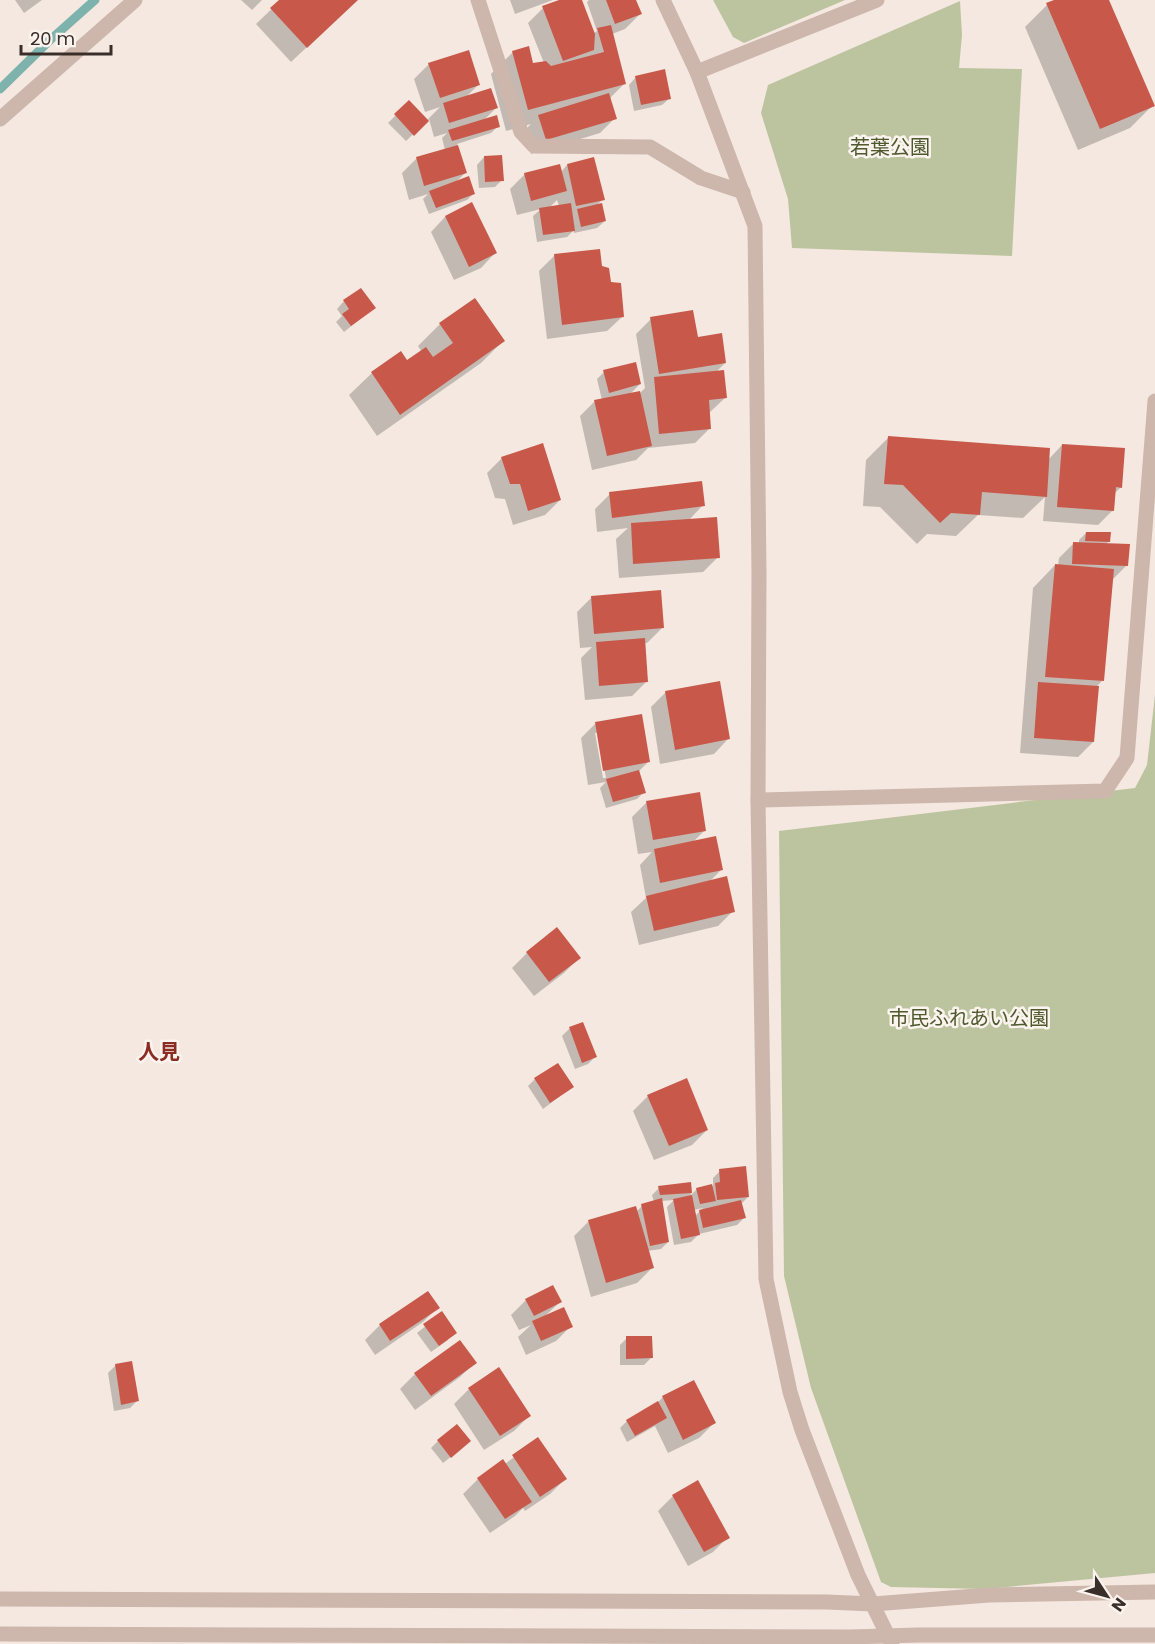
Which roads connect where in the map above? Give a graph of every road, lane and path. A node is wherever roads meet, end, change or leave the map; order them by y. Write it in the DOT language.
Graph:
graph roads {
  1 [pos="135,0"];
  2 [pos="478,0"];
  3 [pos="663,0"];
  4 [pos="877,0"];
  5 [pos="697,72"];
  6 [pos="0,118"];
  7 [pos="743,192"];
  8 [pos="1155,401"];
  9 [pos="758,800"];
  10 [pos="1155,1592"];
  11 [pos="0,1599"];
  12 [pos="873,1604"];
  13 [pos="0,1634"];
  14 [pos="1155,1635"];
  15 [pos="890,1640"];
  1 -- 6 [label="street"];
  2 -- 7 [label="street"];
  3 -- 5 [label="street"];
  4 -- 5 [label="street"];
  5 -- 7 [label="street"];
  7 -- 9 [label="street"];
  8 -- 9 [label="street"];
  9 -- 12 [label="street"];
  10 -- 12 [label="street"];
  11 -- 12 [label="street"];
  12 -- 15 [label="street"];
  13 -- 15 [label="street"];
  14 -- 15 [label="street"];
}
